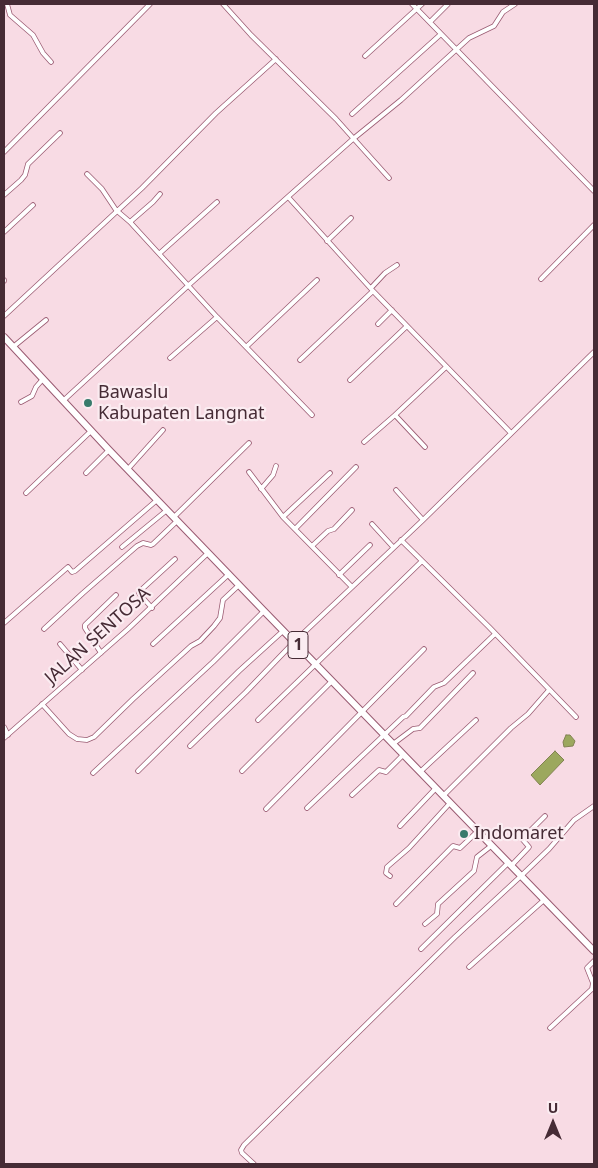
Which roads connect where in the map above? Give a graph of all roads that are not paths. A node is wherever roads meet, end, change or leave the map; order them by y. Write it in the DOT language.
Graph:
graph roads {
  1 [pos="7,4"];
  2 [pos="150,4"];
  3 [pos="223,4"];
  4 [pos="412,4"];
  5 [pos="422,4"];
  6 [pos="448,4"];
  7 [pos="515,4"];
  8 [pos="417,10"];
  9 [pos="430,22"];
  10 [pos="441,34"];
  11 [pos="456,50"];
  12 [pos="365,56"];
  13 [pos="276,59"];
  14 [pos="51,62"];
  15 [pos="352,114"];
  16 [pos="60,133"];
  17 [pos="353,139"];
  18 [pos="4,152"];
  19 [pos="87,174"];
  20 [pos="388,178"];
  21 [pos="594,191"];
  22 [pos="4,194"];
  23 [pos="160,194"];
  24 [pos="289,198"];
  25 [pos="217,202"];
  26 [pos="33,205"];
  27 [pos="116,210"];
  28 [pos="351,218"];
  29 [pos="130,222"];
  30 [pos="594,225"];
  31 [pos="4,232"];
  32 [pos="327,241"];
  33 [pos="160,253"];
  34 [pos="397,265"];
  35 [pos="541,279"];
  36 [pos="317,280"];
  37 [pos="189,285"];
  38 [pos="372,289"];
  39 [pos="392,310"];
  40 [pos="4,316"];
  41 [pos="217,317"];
  42 [pos="46,320"];
  43 [pos="378,324"];
  44 [pos="407,326"];
  45 [pos="4,337"];
  46 [pos="13,347"];
  47 [pos="246,347"];
  48 [pos="594,352"];
  49 [pos="170,358"];
  50 [pos="300,360"];
  51 [pos="446,367"];
  52 [pos="44,379"];
  53 [pos="350,380"];
  54 [pos="64,400"];
  55 [pos="21,402"];
  56 [pos="312,415"];
  57 [pos="395,415"];
  58 [pos="163,430"];
  59 [pos="91,431"];
  60 [pos="511,433"];
  61 [pos="364,442"];
  62 [pos="249,444"];
  63 [pos="425,447"];
  64 [pos="109,450"];
  65 [pos="276,466"];
  66 [pos="356,466"];
  67 [pos="128,469"];
  68 [pos="249,472"];
  69 [pos="86,473"];
  70 [pos="330,473"];
  71 [pos="261,489"];
  72 [pos="396,490"];
  73 [pos="26,493"];
  74 [pos="157,500"];
  75 [pos="166,510"];
  76 [pos="352,510"];
  77 [pos="283,517"];
  78 [pos="176,519"];
  79 [pos="423,520"];
  80 [pos="372,524"];
  81 [pos="295,529"];
  82 [pos="401,540"];
  83 [pos="370,545"];
  84 [pos="312,546"];
  85 [pos="122,547"];
  86 [pos="393,547"];
  87 [pos="208,553"];
  88 [pos="175,559"];
  89 [pos="422,561"];
  90 [pos="228,574"];
  91 [pos="339,575"];
  92 [pos="239,585"];
  93 [pos="352,587"];
  94 [pos="116,595"];
  95 [pos="152,608"];
  96 [pos="264,611"];
  97 [pos="4,623"];
  98 [pos="44,630"];
  99 [pos="283,630"];
  100 [pos="495,634"];
  101 [pos="294,642"];
  102 [pos="60,644"];
  103 [pos="154,644"];
  104 [pos="424,649"];
  105 [pos="101,654"];
  106 [pos="316,664"];
  107 [pos="82,670"];
  108 [pos="474,673"];
  109 [pos="332,681"];
  110 [pos="549,690"];
  111 [pos="42,704"];
  112 [pos="362,713"];
  113 [pos="576,717"];
  114 [pos="258,720"];
  115 [pos="476,720"];
  116 [pos="4,727"];
  117 [pos="384,735"];
  118 [pos="6,736"];
  119 [pos="393,744"];
  120 [pos="190,746"];
  121 [pos="403,755"];
  122 [pos="138,771"];
  123 [pos="242,771"];
  124 [pos="420,772"];
  125 [pos="93,773"];
  126 [pos="436,788"];
  127 [pos="352,795"];
  128 [pos="443,796"];
  129 [pos="450,803"];
  130 [pos="594,806"];
  131 [pos="307,808"];
  132 [pos="266,810"];
  133 [pos="546,816"];
  134 [pos="400,826"];
  135 [pos="478,831"];
  136 [pos="491,846"];
  137 [pos="509,864"];
  138 [pos="390,876"];
  139 [pos="521,876"];
  140 [pos="544,900"];
  141 [pos="396,904"];
  142 [pos="425,924"];
  143 [pos="421,948"];
  144 [pos="594,951"];
  145 [pos="594,961"];
  146 [pos="469,967"];
  147 [pos="550,1028"];
  148 [pos="254,1164"];
  1 -- 14 [label="street"];
  2 -- 18 [label="street"];
  3 -- 13 [label="street"];
  4 -- 8 [label="street"];
  5 -- 8 [label="street"];
  6 -- 9 [label="street"];
  7 -- 11 [label="street"];
  8 -- 9 [label="street"];
  8 -- 12 [label="street"];
  9 -- 10 [label="street"];
  10 -- 11 [label="street"];
  10 -- 15 [label="street"];
  11 -- 17 [label="street"];
  11 -- 21 [label="street"];
  13 -- 17 [label="street"];
  13 -- 27 [label="street"];
  16 -- 22 [label="street"];
  17 -- 20 [label="street"];
  17 -- 24 [label="street"];
  19 -- 27 [label="street"];
  23 -- 29 [label="street"];
  24 -- 32 [label="street"];
  24 -- 37 [label="street"];
  25 -- 33 [label="street"];
  26 -- 31 [label="street"];
  27 -- 29 [label="street"];
  27 -- 40 [label="street"];
  28 -- 32 [label="street"];
  29 -- 33 [label="street"];
  30 -- 35 [label="street"];
  32 -- 38 [label="street"];
  33 -- 37 [label="street"];
  34 -- 38 [label="street"];
  36 -- 47 [label="street"];
  37 -- 41 [label="street"];
  37 -- 54 [label="street"];
  38 -- 39 [label="street"];
  38 -- 50 [label="street"];
  39 -- 43 [label="street"];
  39 -- 44 [label="street"];
  41 -- 47 [label="street"];
  41 -- 49 [label="street"];
  42 -- 46 [label="street"];
  44 -- 51 [label="street"];
  44 -- 53 [label="street"];
  45 -- 46 [label="highway, 1"];
  46 -- 52 [label="highway, 1"];
  47 -- 56 [label="street"];
  48 -- 60 [label="street"];
  51 -- 57 [label="street"];
  51 -- 60 [label="street"];
  52 -- 54 [label="highway, 1"];
  52 -- 55 [label="street"];
  54 -- 59 [label="highway, 1"];
  57 -- 61 [label="street"];
  57 -- 63 [label="street"];
  58 -- 67 [label="street"];
  59 -- 64 [label="highway, 1"];
  59 -- 73 [label="street"];
  60 -- 79 [label="street"];
  62 -- 78 [label="street"];
  64 -- 67 [label="highway, 1"];
  64 -- 69 [label="street"];
  65 -- 71 [label="street"];
  66 -- 81 [label="street"];
  67 -- 74 [label="highway, 1"];
  68 -- 71 [label="street"];
  70 -- 77 [label="street"];
  71 -- 77 [label="street"];
  72 -- 79 [label="street"];
  74 -- 75 [label="highway, 1"];
  74 -- 97 [label="street"];
  75 -- 78 [label="highway, 1"];
  75 -- 85 [label="street"];
  76 -- 84 [label="street"];
  77 -- 81 [label="street"];
  78 -- 87 [label="highway, 1"];
  78 -- 98 [label="street"];
  79 -- 82 [label="street"];
  80 -- 86 [label="street"];
  81 -- 84 [label="street"];
  82 -- 86 [label="street"];
  82 -- 89 [label="street"];
  83 -- 91 [label="street"];
  84 -- 91 [label="street"];
  86 -- 93 [label="street"];
  87 -- 90 [label="highway, 1"];
  87 -- 95 [label="street, JALAN SENTOSA"];
  88 -- 95 [label="street"];
  89 -- 100 [label="street"];
  89 -- 106 [label="street"];
  90 -- 92 [label="highway, 1"];
  90 -- 103 [label="street"];
  91 -- 93 [label="street"];
  92 -- 96 [label="highway, 1"];
  92 -- 111 [label="street"];
  93 -- 101 [label="street"];
  94 -- 105 [label="street"];
  95 -- 105 [label="street, JALAN SENTOSA"];
  96 -- 99 [label="highway, 1"];
  96 -- 125 [label="street"];
  99 -- 101 [label="highway, 1"];
  99 -- 122 [label="street"];
  100 -- 110 [label="street"];
  100 -- 117 [label="street"];
  101 -- 106 [label="highway, 1"];
  101 -- 120 [label="street"];
  102 -- 107 [label="street"];
  104 -- 112 [label="street"];
  105 -- 107 [label="street, JALAN SENTOSA"];
  106 -- 109 [label="highway, 1"];
  106 -- 114 [label="street"];
  107 -- 111 [label="street, JALAN SENTOSA"];
  108 -- 119 [label="street"];
  109 -- 112 [label="highway, 1"];
  109 -- 123 [label="street"];
  110 -- 113 [label="street"];
  110 -- 128 [label="street"];
  111 -- 118 [label="street, JALAN SENTOSA"];
  112 -- 117 [label="highway, 1"];
  112 -- 132 [label="street"];
  115 -- 124 [label="street"];
  116 -- 118 [label="street"];
  117 -- 119 [label="highway, 1"];
  117 -- 131 [label="street"];
  119 -- 121 [label="highway, 1"];
  121 -- 124 [label="highway, 1"];
  121 -- 127 [label="street"];
  124 -- 126 [label="highway, 1"];
  126 -- 128 [label="highway, 1"];
  126 -- 134 [label="street"];
  128 -- 129 [label="highway, 1"];
  129 -- 135 [label="highway, 1"];
  129 -- 138 [label="street"];
  130 -- 139 [label="street"];
  133 -- 137 [label="street"];
  135 -- 136 [label="highway, 1"];
  135 -- 141 [label="street"];
  136 -- 137 [label="highway, 1"];
  136 -- 142 [label="street"];
  137 -- 139 [label="highway, 1"];
  137 -- 143 [label="street"];
  139 -- 140 [label="highway, 1"];
  139 -- 148 [label="street"];
  140 -- 144 [label="highway, 1"];
  140 -- 146 [label="street"];
  145 -- 147 [label="street"];
}
